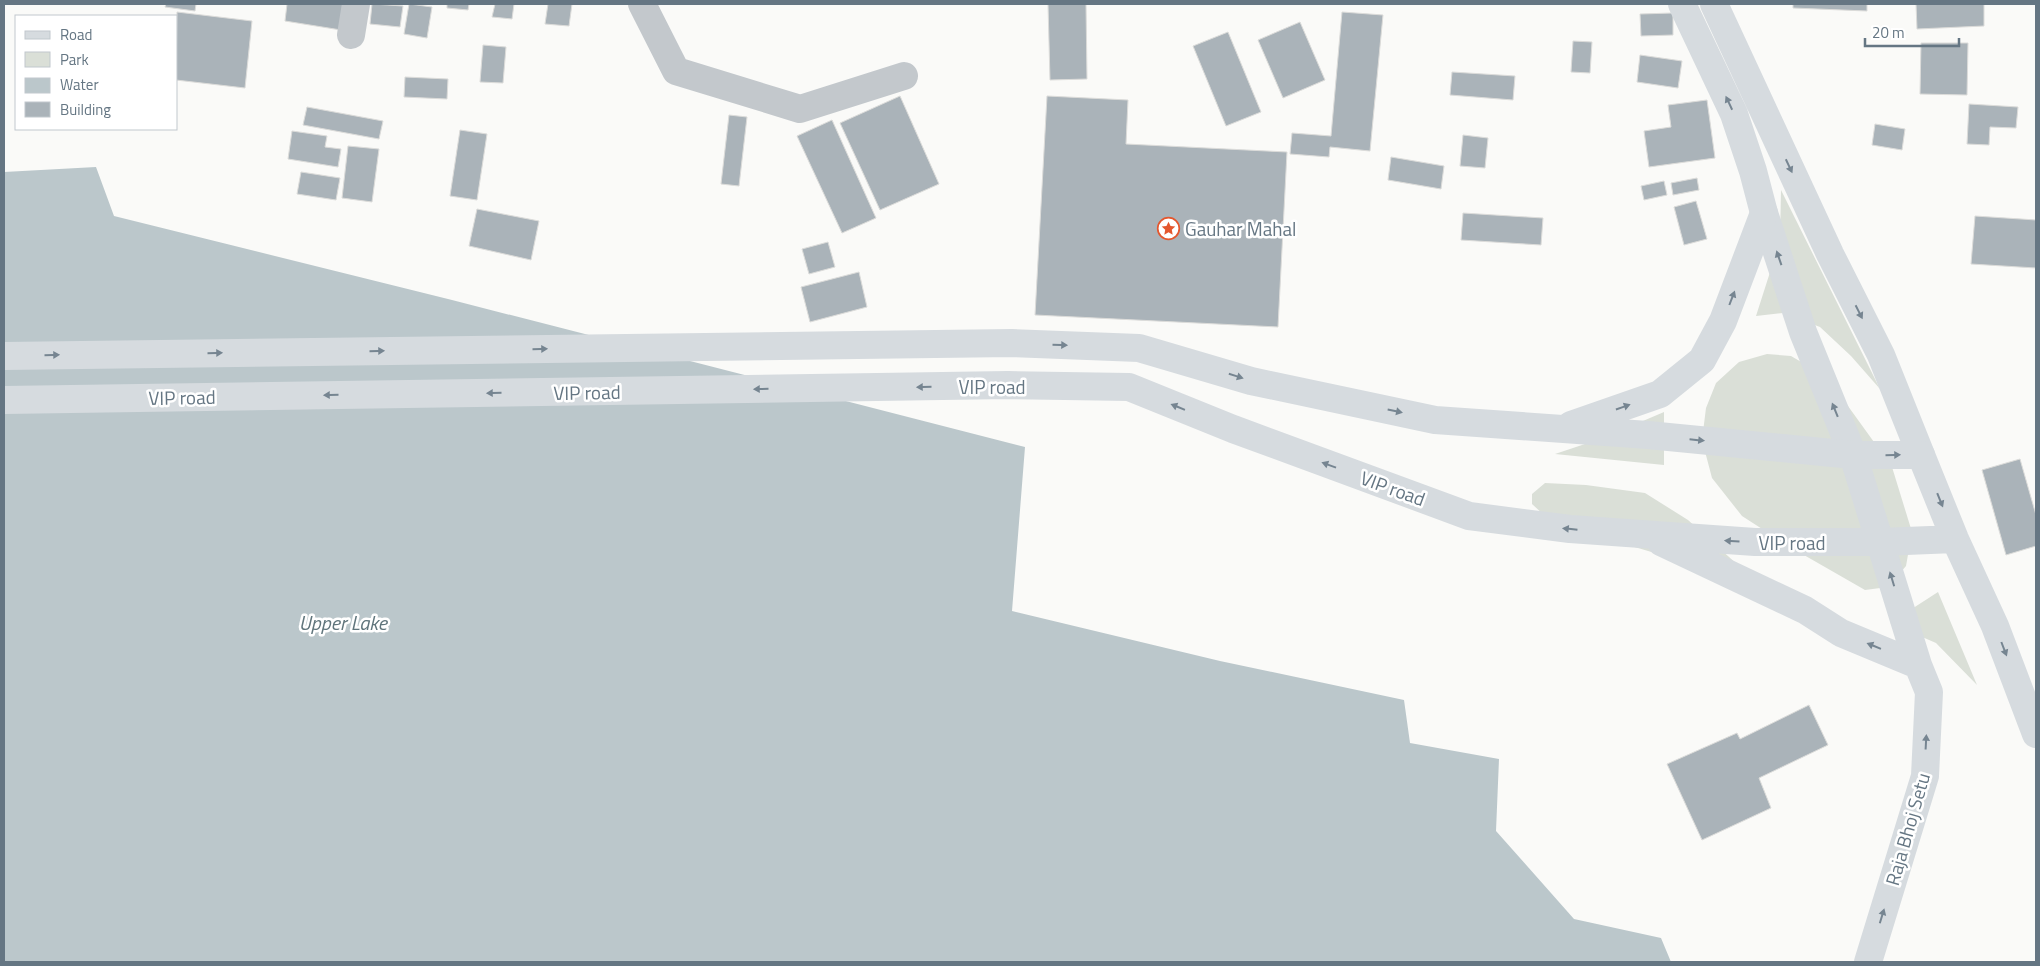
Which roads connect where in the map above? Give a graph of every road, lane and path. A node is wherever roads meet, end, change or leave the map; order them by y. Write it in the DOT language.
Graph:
graph roads {
  1 [pos="356,4"];
  2 [pos="642,4"];
  3 [pos="1682,4"];
  4 [pos="1714,4"];
  5 [pos="351,35"];
  6 [pos="904,76"];
  7 [pos="1764,213"];
  8 [pos="4,356"];
  9 [pos="4,400"];
  10 [pos="1560,429"];
  11 [pos="1853,455"];
  12 [pos="1921,455"];
  13 [pos="1646,535"];
  14 [pos="1955,539"];
  15 [pos="1881,542"];
  16 [pos="1918,665"];
  17 [pos="2036,734"];
  18 [pos="1868,962"];
  1 -- 5 [label="street"];
  2 -- 6 [label="street"];
  7 -- 3 [label="main road, one-way"];
  4 -- 12 [label="main road, one-way"];
  10 -- 7 [label="main road, one-way"];
  11 -- 7 [label="main road, one-way"];
  8 -- 10 [label="main road, one-way"];
  13 -- 9 [label="main road, VIP road, one-way"];
  10 -- 11 [label="main road, one-way"];
  11 -- 12 [label="main road, one-way"];
  11 -- 15 [label="main road"];
  12 -- 14 [label="main road, one-way"];
  15 -- 13 [label="main road, VIP road, one-way"];
  16 -- 13 [label="main road, one-way"];
  14 -- 15 [label="main road, VIP road"];
  14 -- 17 [label="main road, one-way"];
  16 -- 15 [label="main road, one-way"];
  18 -- 16 [label="main road, Raja Bhoj Setu, one-way"];
}
